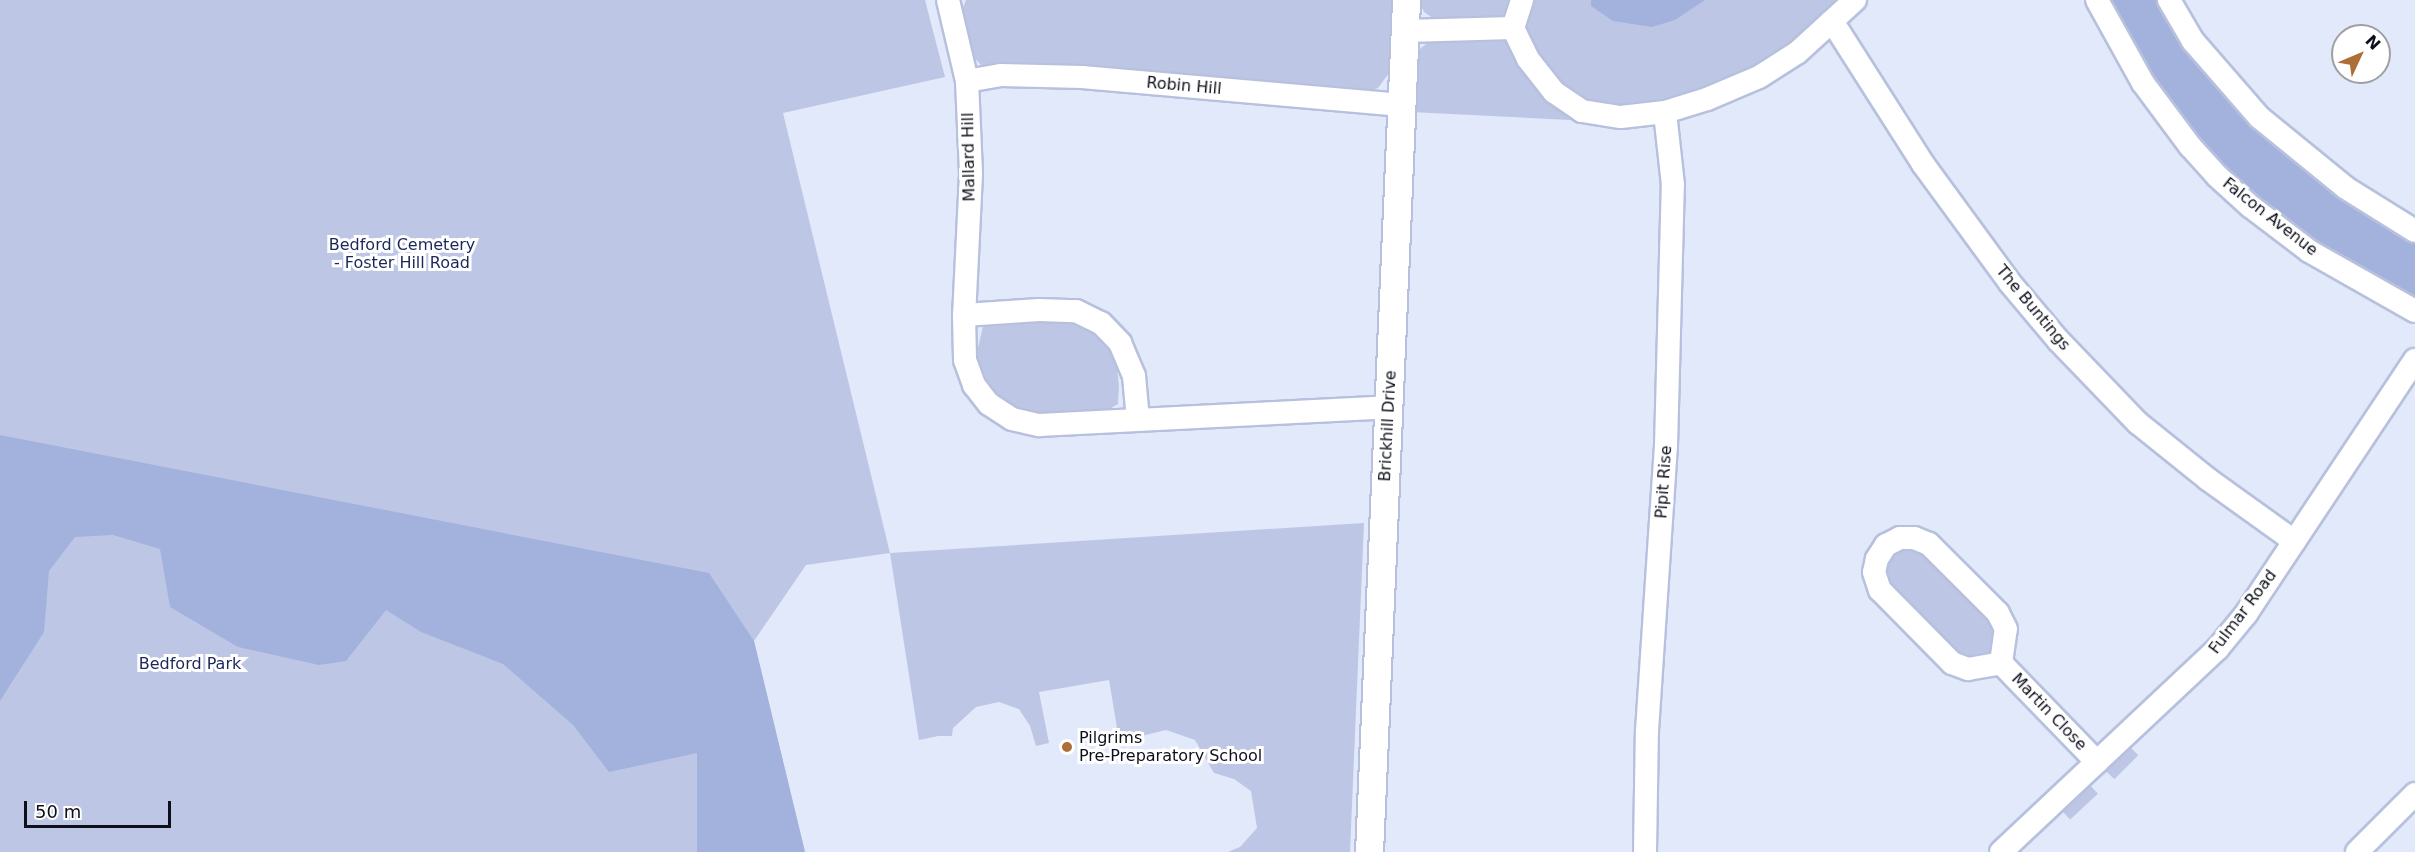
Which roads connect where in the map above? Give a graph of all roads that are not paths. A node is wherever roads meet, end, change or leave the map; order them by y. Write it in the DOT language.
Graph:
graph roads {
  1 [pos="948,0"];
  2 [pos="1406,0"];
  3 [pos="1522,0"];
  4 [pos="1855,0"];
  5 [pos="2097,0"];
  6 [pos="2169,0"];
  7 [pos="1832,21"];
  8 [pos="1513,28"];
  9 [pos="1406,31"];
  10 [pos="967,81"];
  11 [pos="1402,105"];
  12 [pos="1665,112"];
  13 [pos="2415,231"];
  14 [pos="2415,311"];
  15 [pos="964,315"];
  16 [pos="2415,360"];
  17 [pos="1389,407"];
  18 [pos="1138,420"];
  19 [pos="2295,541"];
  20 [pos="2001,663"];
  21 [pos="2097,762"];
  22 [pos="2415,794"];
  23 [pos="1369,852"];
  24 [pos="1645,852"];
  25 [pos="2001,852"];
  26 [pos="2357,852"];
  1 -- 10 [label="street, Mallard Hill"];
  2 -- 9 [label="street, Brickhill Drive"];
  3 -- 8 [label="street"];
  4 -- 7 [label="street"];
  5 -- 14 [label="street, Falcon Avenue"];
  6 -- 13 [label="street"];
  7 -- 12 [label="street"];
  7 -- 19 [label="street, The Buntings"];
  8 -- 9 [label="street"];
  8 -- 12 [label="street"];
  9 -- 11 [label="street, Brickhill Drive"];
  10 -- 11 [label="street, Robin Hill"];
  10 -- 15 [label="street, Mallard Hill"];
  11 -- 17 [label="street, Brickhill Drive"];
  12 -- 24 [label="street, Pipit Rise"];
  15 -- 18 [label="street"];
  15 -- 18 [label="street, Mallard Hill"];
  16 -- 19 [label="street, Fulmar Road"];
  17 -- 18 [label="street, Mallard Hill"];
  17 -- 23 [label="street, Brickhill Drive"];
  19 -- 21 [label="street, Fulmar Road"];
  20 -- 20 [label="street, Martin Close"];
  20 -- 21 [label="street, Martin Close"];
  21 -- 25 [label="street, Fulmar Road"];
  22 -- 26 [label="street"];
}
